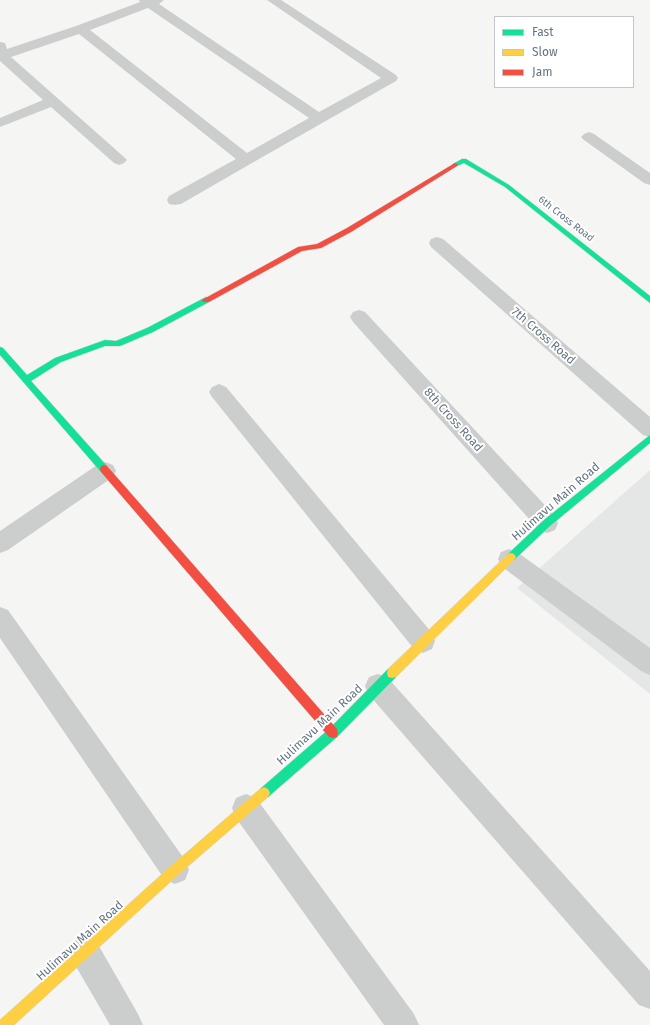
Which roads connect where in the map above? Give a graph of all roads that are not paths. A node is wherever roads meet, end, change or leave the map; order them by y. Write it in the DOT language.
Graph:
graph roads {
  1 [pos="273,0"];
  2 [pos="151,1"];
  3 [pos="81,28"];
  4 [pos="0,52"];
  5 [pos="52,101"];
  6 [pos="319,119"];
  7 [pos="0,123"];
  8 [pos="590,137"];
  9 [pos="119,160"];
  10 [pos="247,160"];
  11 [pos="650,180"];
  12 [pos="175,200"];
  13 [pos="437,243"];
  14 [pos="650,300"];
  15 [pos="359,317"];
  16 [pos="0,350"];
  17 [pos="26,380"];
  18 [pos="218,392"];
  19 [pos="650,429"];
  20 [pos="650,438"];
  21 [pos="105,471"];
  22 [pos="547,523"];
  23 [pos="0,543"];
  24 [pos="509,559"];
  25 [pos="0,618"];
  26 [pos="423,641"];
  27 [pos="650,663"];
  28 [pos="378,686"];
  29 [pos="333,733"];
  30 [pos="246,808"];
  31 [pos="176,870"];
  32 [pos="85,952"];
  33 [pos="650,994"];
  34 [pos="4,1025"];
  35 [pos="126,1025"];
  36 [pos="403,1025"];
  1 -- 6 [label="street"];
  2 -- 3 [label="street"];
  2 -- 6 [label="street"];
  3 -- 4 [label="street"];
  3 -- 10 [label="street"];
  4 -- 5 [label="street"];
  5 -- 7 [label="street"];
  5 -- 9 [label="street"];
  6 -- 10 [label="street"];
  8 -- 11 [label="street"];
  10 -- 12 [label="street"];
  13 -- 19 [label="street, 7th Cross Road"];
  14 -- 17 [label="street, 6th Cross Road"];
  15 -- 22 [label="street, 8th Cross Road"];
  16 -- 17 [label="street"];
  17 -- 21 [label="street"];
  18 -- 26 [label="street"];
  20 -- 22 [label="street, Hulimavu Main Road"];
  21 -- 23 [label="street"];
  21 -- 29 [label="street"];
  22 -- 24 [label="street, Hulimavu Main Road"];
  24 -- 26 [label="street, Hulimavu Main Road"];
  24 -- 27 [label="street"];
  25 -- 31 [label="street"];
  26 -- 28 [label="street, Hulimavu Main Road"];
  28 -- 29 [label="street, Hulimavu Main Road"];
  28 -- 33 [label="street"];
  29 -- 30 [label="street, Hulimavu Main Road"];
  30 -- 31 [label="street, Hulimavu Main Road"];
  30 -- 36 [label="street"];
  31 -- 32 [label="street, Hulimavu Main Road"];
  32 -- 34 [label="street, Hulimavu Main Road"];
  32 -- 35 [label="street"];
}
